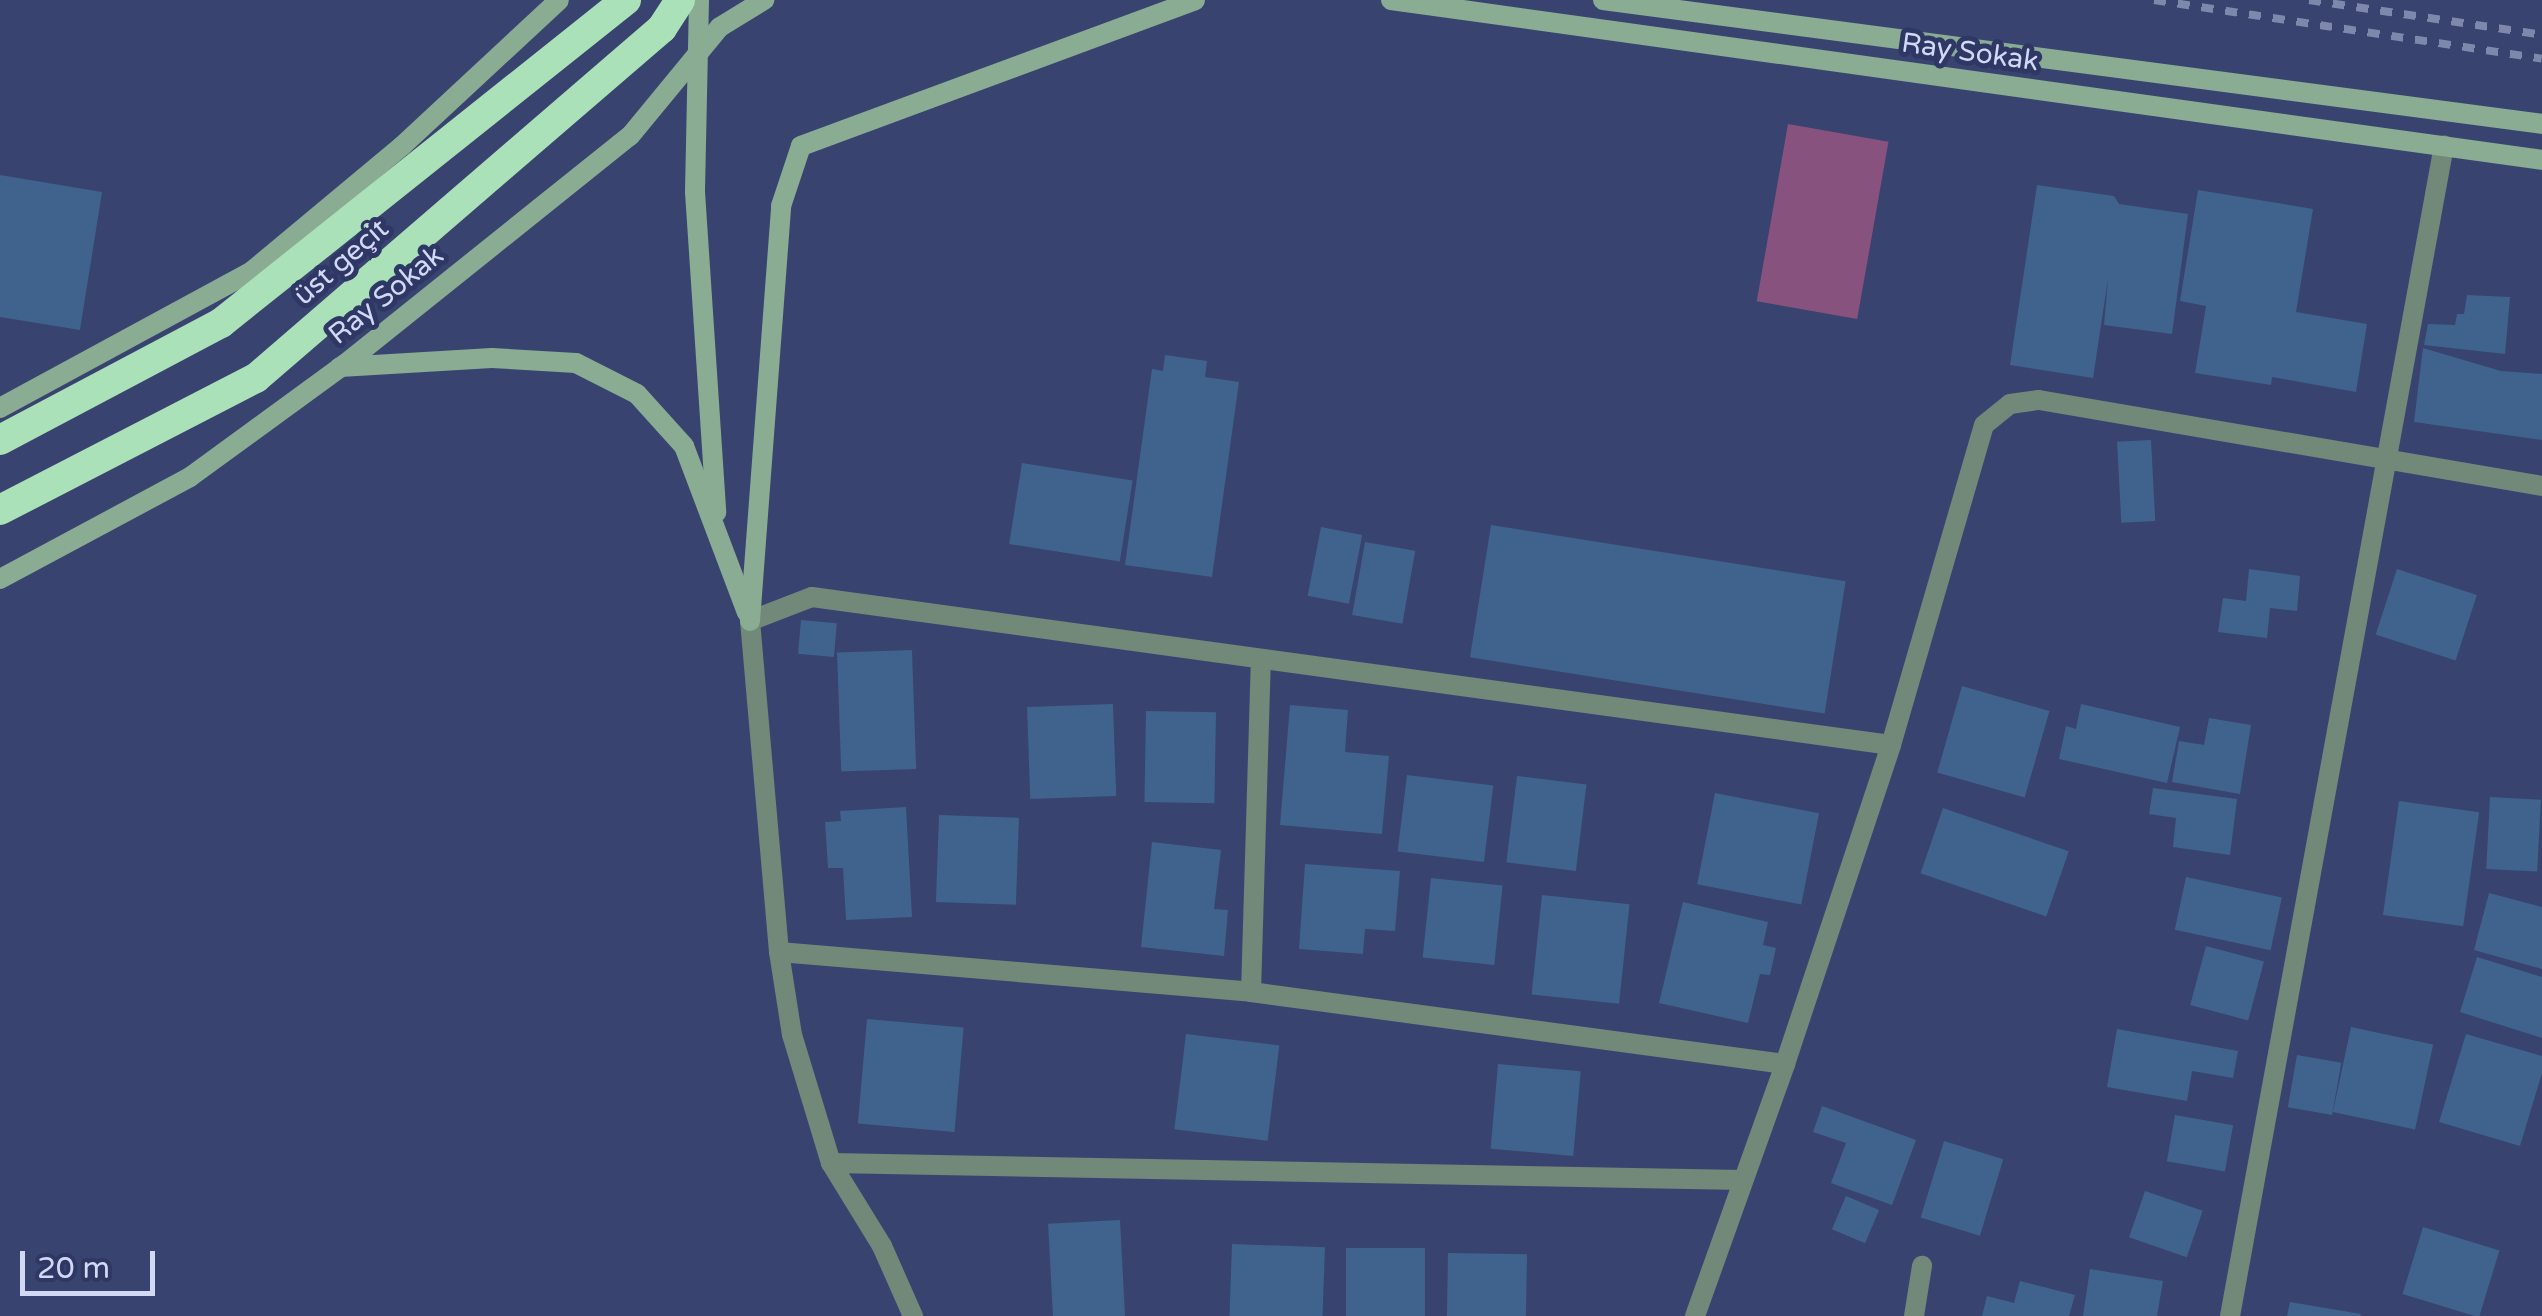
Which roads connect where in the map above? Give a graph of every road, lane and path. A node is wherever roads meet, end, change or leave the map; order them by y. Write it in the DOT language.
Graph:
graph roads {
  1 [pos="559,0"];
  2 [pos="626,0"];
  3 [pos="680,0"];
  4 [pos="699,0"];
  5 [pos="764,0"];
  6 [pos="1195,0"];
  7 [pos="1391,0"];
  8 [pos="1603,0"];
  9 [pos="698,54"];
  10 [pos="2542,124"];
  11 [pos="2444,145"];
  12 [pos="2542,160"];
  13 [pos="340,367"];
  14 [pos="0,408"];
  15 [pos="0,440"];
  16 [pos="2389,458"];
  17 [pos="2542,486"];
  18 [pos="0,510"];
  19 [pos="717,532"];
  20 [pos="0,579"];
  21 [pos="750,621"];
  22 [pos="1261,662"];
  23 [pos="1891,745"];
  24 [pos="780,952"];
  25 [pos="1251,992"];
  26 [pos="1785,1064"];
  27 [pos="831,1163"];
  28 [pos="1743,1180"];
  29 [pos="1922,1266"];
  30 [pos="913,1316"];
  31 [pos="1695,1316"];
  32 [pos="1914,1316"];
  33 [pos="2230,1316"];
  1 -- 14 [label="street"];
  2 -- 15 [label="highway"];
  3 -- 18 [label="highway, üst geçit"];
  4 -- 9 [label="street"];
  5 -- 9 [label="street, Ray Sokak"];
  6 -- 21 [label="street"];
  7 -- 11 [label="street, Ray Sokak"];
  8 -- 10 [label="street"];
  9 -- 13 [label="street, Ray Sokak"];
  9 -- 19 [label="street"];
  11 -- 12 [label="street, Ray Sokak"];
  11 -- 16 [label="street"];
  13 -- 19 [label="street"];
  13 -- 20 [label="street, Ray Sokak"];
  16 -- 17 [label="street"];
  16 -- 23 [label="street"];
  16 -- 33 [label="street"];
  19 -- 21 [label="street"];
  21 -- 22 [label="street"];
  21 -- 24 [label="street"];
  22 -- 23 [label="street"];
  22 -- 25 [label="street"];
  23 -- 26 [label="street"];
  24 -- 25 [label="street"];
  24 -- 27 [label="street"];
  25 -- 26 [label="street"];
  26 -- 28 [label="street"];
  27 -- 28 [label="street"];
  27 -- 30 [label="street"];
  28 -- 31 [label="street"];
  29 -- 32 [label="street"];
}
